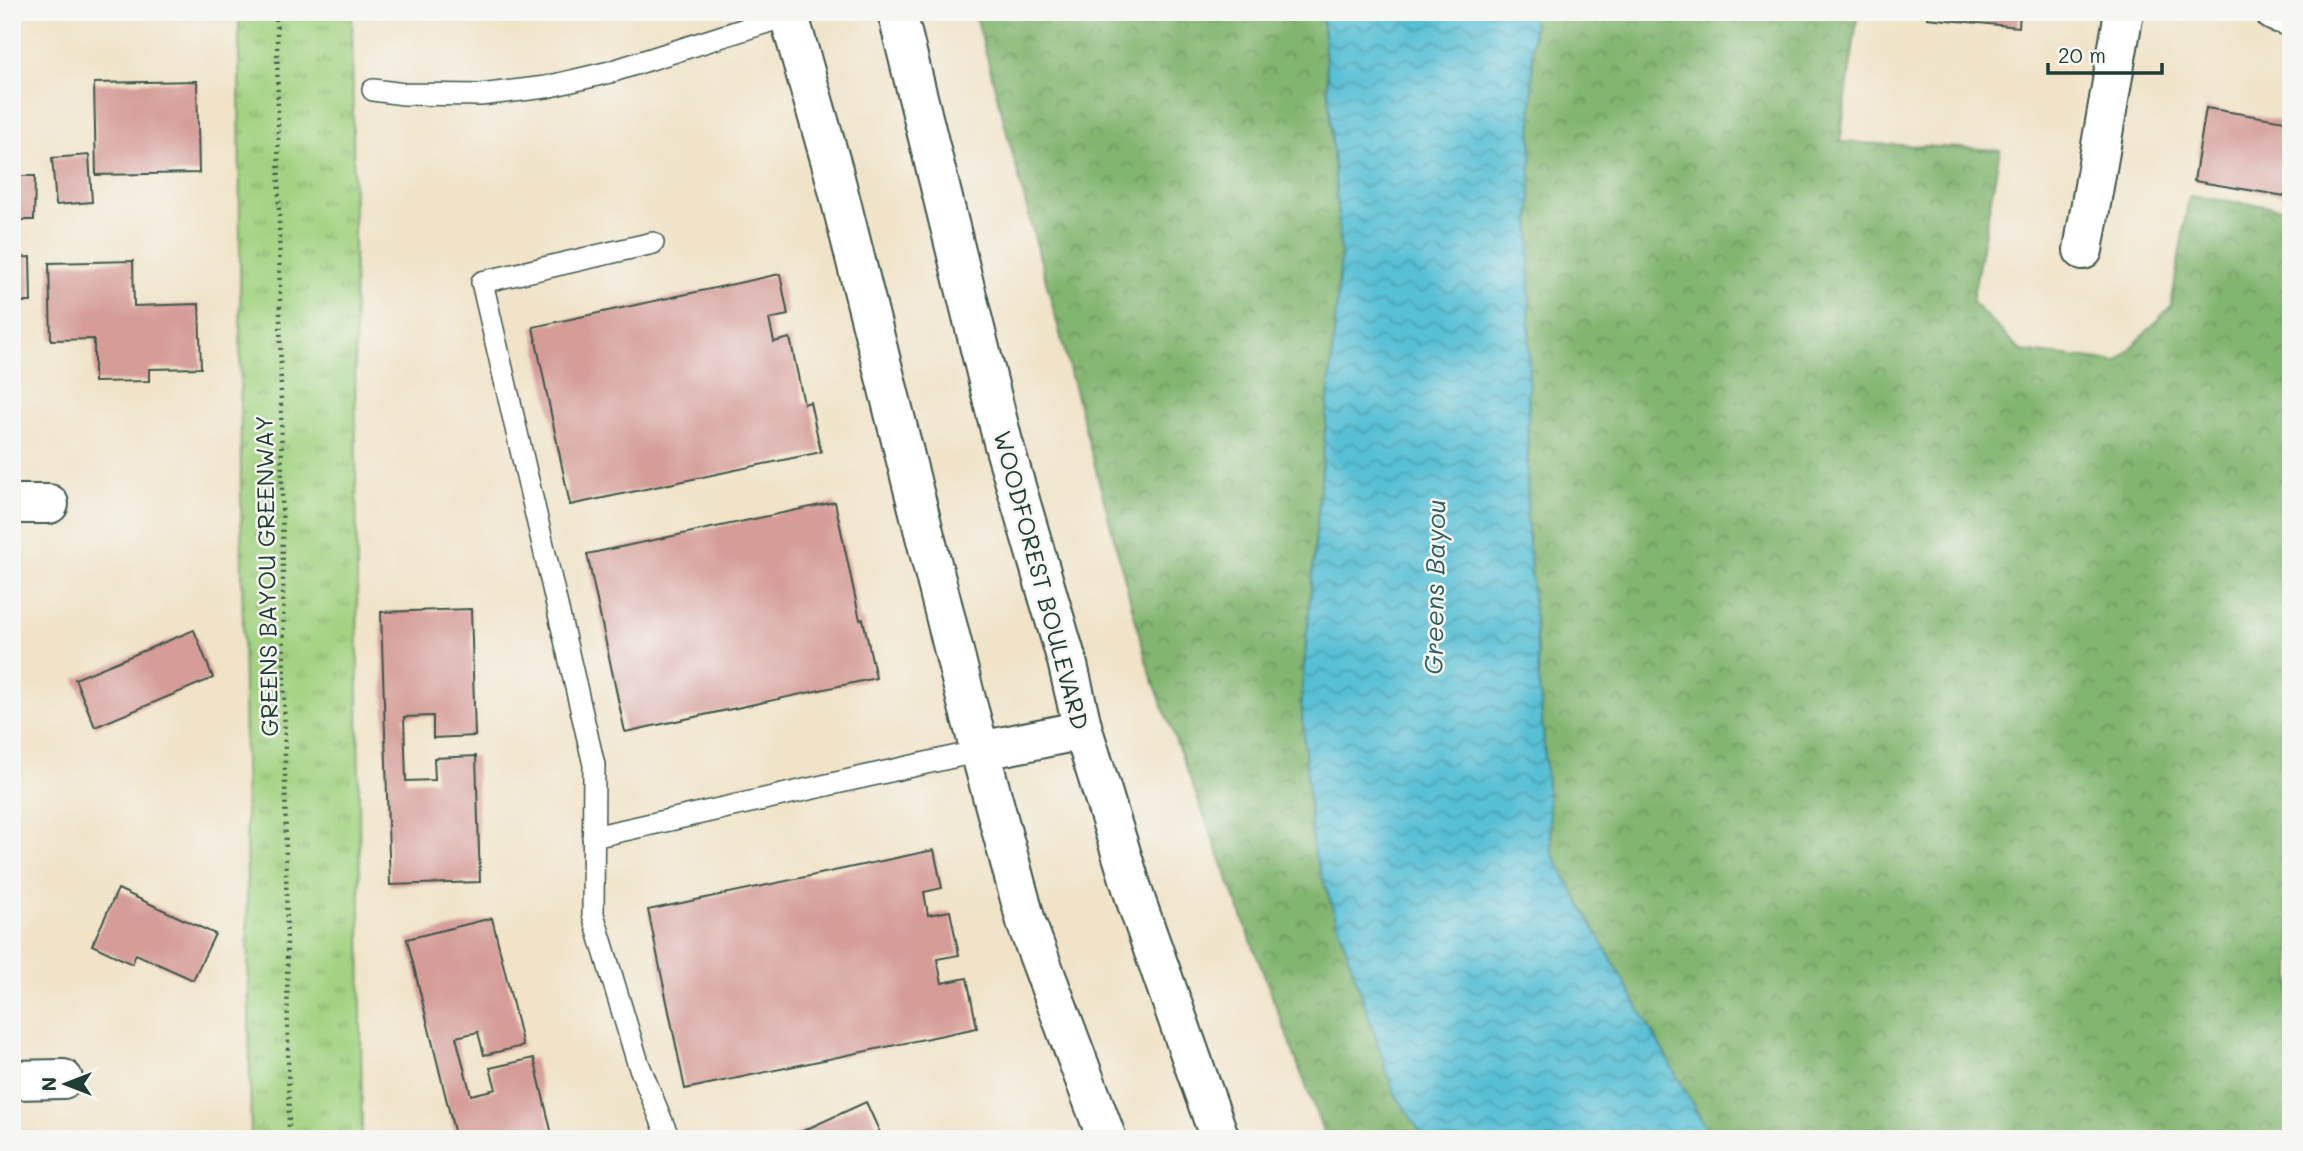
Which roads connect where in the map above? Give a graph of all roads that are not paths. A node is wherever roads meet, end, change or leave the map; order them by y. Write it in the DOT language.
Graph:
graph roads {
  1 [pos="897,12"];
  2 [pos="2124,12"];
  3 [pos="2275,12"];
  4 [pos="789,14"];
  5 [pos="2291,17"];
  6 [pos="373,90"];
  7 [pos="653,243"];
  8 [pos="2083,250"];
  9 [pos="1083,730"];
  10 [pos="981,751"];
  11 [pos="593,837"];
  12 [pos="63,1079"];
  13 [pos="12,1080"];
  14 [pos="669,1139"];
  15 [pos="1107,1139"];
  16 [pos="1220,1139"];
  1 -- 9 [label="main road, WOODFOREST BOULEVARD"];
  2 -- 8 [label="main road"];
  3 -- 5 [label="main road"];
  4 -- 6 [label="lane"];
  4 -- 10 [label="main road"];
  7 -- 11 [label="lane"];
  9 -- 10 [label="main road"];
  9 -- 16 [label="main road, WOODFOREST BOULEVARD"];
  10 -- 11 [label="lane"];
  10 -- 15 [label="main road"];
  11 -- 14 [label="lane"];
  12 -- 13 [label="main road"];
}
